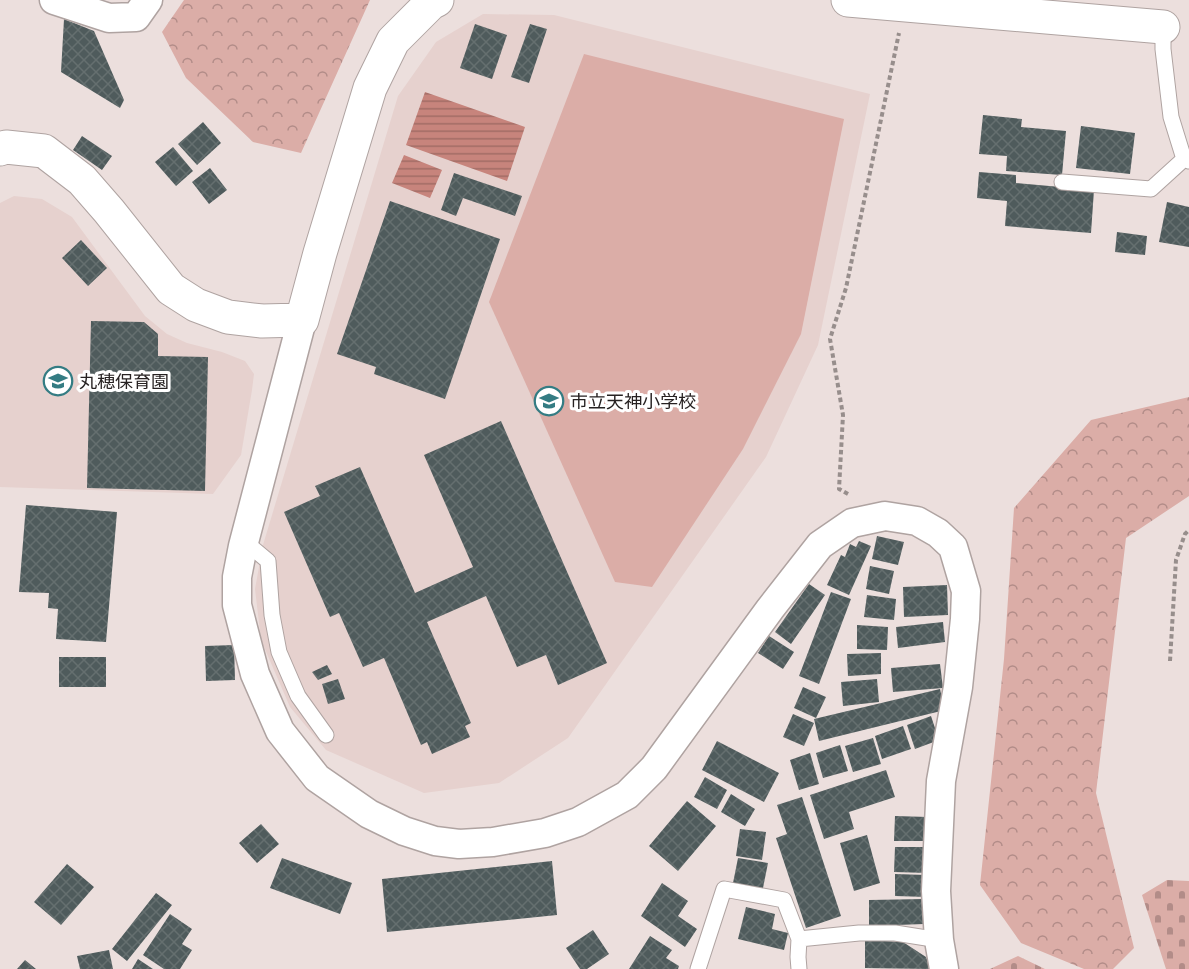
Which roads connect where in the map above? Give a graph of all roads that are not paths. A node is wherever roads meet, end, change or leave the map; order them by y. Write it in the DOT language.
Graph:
graph roads {
  1 [pos="54,0"];
  2 [pos="148,0"];
  3 [pos="437,0"];
  4 [pos="848,0"];
  5 [pos="957,4"];
  6 [pos="1163,27"];
  7 [pos="0,149"];
  8 [pos="1186,160"];
  9 [pos="1062,182"];
  10 [pos="302,320"];
  11 [pos="244,541"];
  12 [pos="327,735"];
  13 [pos="799,939"];
  14 [pos="939,940"];
  15 [pos="698,969"];
  16 [pos="799,969"];
  17 [pos="944,969"];
  1 -- 2 [label="street"];
  3 -- 10 [label="street"];
  4 -- 5 [label="street"];
  5 -- 6 [label="street"];
  6 -- 8 [label="lane"];
  7 -- 10 [label="street"];
  8 -- 9 [label="lane"];
  10 -- 11 [label="street"];
  11 -- 12 [label="lane"];
  11 -- 14 [label="street"];
  13 -- 14 [label="lane"];
  13 -- 15 [label="lane"];
  13 -- 16 [label="lane"];
  14 -- 17 [label="street"];
}
